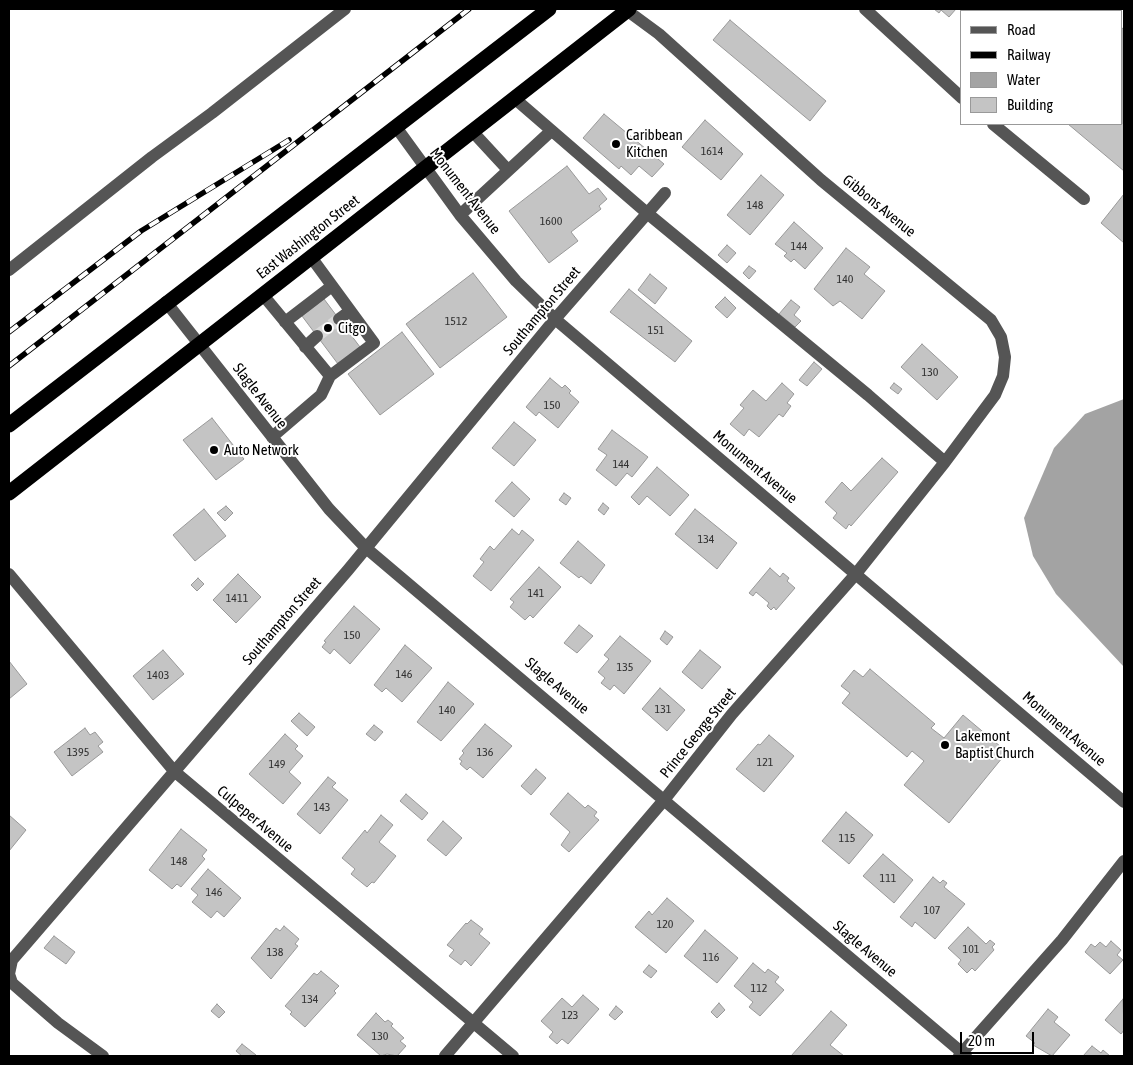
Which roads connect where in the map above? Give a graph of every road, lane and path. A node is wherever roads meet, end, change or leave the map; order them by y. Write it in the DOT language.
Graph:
graph roads {
  1 [pos="345,9"];
  2 [pos="550,9"];
  3 [pos="627,9"];
  4 [pos="865,9"];
  5 [pos="960,96"];
  6 [pos="514,98"];
  7 [pos="994,125"];
  8 [pos="396,127"];
  9 [pos="472,131"];
  10 [pos="550,132"];
  11 [pos="425,168"];
  12 [pos="508,170"];
  13 [pos="664,194"];
  14 [pos="1084,199"];
  15 [pos="647,213"];
  16 [pos="460,214"];
  17 [pos="311,257"];
  18 [pos="9,270"];
  19 [pos="332,286"];
  20 [pos="263,295"];
  21 [pos="166,302"];
  22 [pos="350,311"];
  23 [pos="339,319"];
  24 [pos="556,319"];
  25 [pos="285,322"];
  26 [pos="317,336"];
  27 [pos="199,344"];
  28 [pos="305,347"];
  29 [pos="330,376"];
  30 [pos="9,425"];
  31 [pos="272,437"];
  32 [pos="945,462"];
  33 [pos="9,493"];
  34 [pos="366,548"];
  35 [pos="9,574"];
  36 [pos="855,574"];
  37 [pos="174,771"];
  38 [pos="664,800"];
  39 [pos="1124,802"];
  40 [pos="1124,861"];
  41 [pos="9,974"];
  42 [pos="474,1023"];
  43 [pos="87,1052"];
  44 [pos="963,1055"];
  45 [pos="103,1056"];
  46 [pos="445,1056"];
  47 [pos="513,1056"];
  1 -- 18 [label="street"];
  2 -- 8 [label="highway"];
  3 -- 6 [label="highway, East Washington Street"];
  3 -- 32 [label="street, Gibbons Avenue"];
  4 -- 5 [label="street"];
  6 -- 9 [label="highway, East Washington Street"];
  6 -- 10 [label="street"];
  7 -- 14 [label="street"];
  8 -- 11 [label="street, Monument Avenue"];
  8 -- 21 [label="highway"];
  9 -- 11 [label="highway, East Washington Street"];
  9 -- 12 [label="street"];
  10 -- 12 [label="street"];
  10 -- 15 [label="street"];
  11 -- 16 [label="street, Monument Avenue"];
  11 -- 17 [label="highway, East Washington Street"];
  12 -- 16 [label="street"];
  13 -- 15 [label="street, Southampton Street"];
  15 -- 24 [label="street, Southampton Street"];
  15 -- 32 [label="street"];
  16 -- 24 [label="street, Monument Avenue"];
  17 -- 19 [label="street"];
  17 -- 20 [label="highway, East Washington Street"];
  19 -- 22 [label="street"];
  19 -- 25 [label="street"];
  20 -- 25 [label="street"];
  20 -- 27 [label="highway, East Washington Street"];
  21 -- 27 [label="street, Slagle Avenue"];
  21 -- 30 [label="highway"];
  22 -- 23 [label="street"];
  22 -- 29 [label="street"];
  24 -- 34 [label="street, Southampton Street"];
  24 -- 36 [label="street, Monument Avenue"];
  25 -- 28 [label="street"];
  26 -- 28 [label="street"];
  27 -- 31 [label="street, Slagle Avenue"];
  27 -- 33 [label="highway, East Washington Street"];
  28 -- 29 [label="street"];
  29 -- 31 [label="street"];
  31 -- 34 [label="street, Slagle Avenue"];
  32 -- 36 [label="street, Prince George Street"];
  34 -- 37 [label="street, Southampton Street"];
  34 -- 38 [label="street, Slagle Avenue"];
  35 -- 37 [label="street, Culpeper Avenue"];
  36 -- 38 [label="street, Prince George Street"];
  36 -- 39 [label="street, Monument Avenue"];
  37 -- 41 [label="street, Southampton Street"];
  37 -- 42 [label="street, Culpeper Avenue"];
  38 -- 42 [label="street, Prince George Street"];
  38 -- 44 [label="street, Slagle Avenue"];
  40 -- 44 [label="street"];
  41 -- 43 [label="street, Southampton Street"];
  42 -- 46 [label="street, Prince George Street"];
  42 -- 47 [label="street, Culpeper Avenue"];
  43 -- 45 [label="street, Southampton Street"];
}
